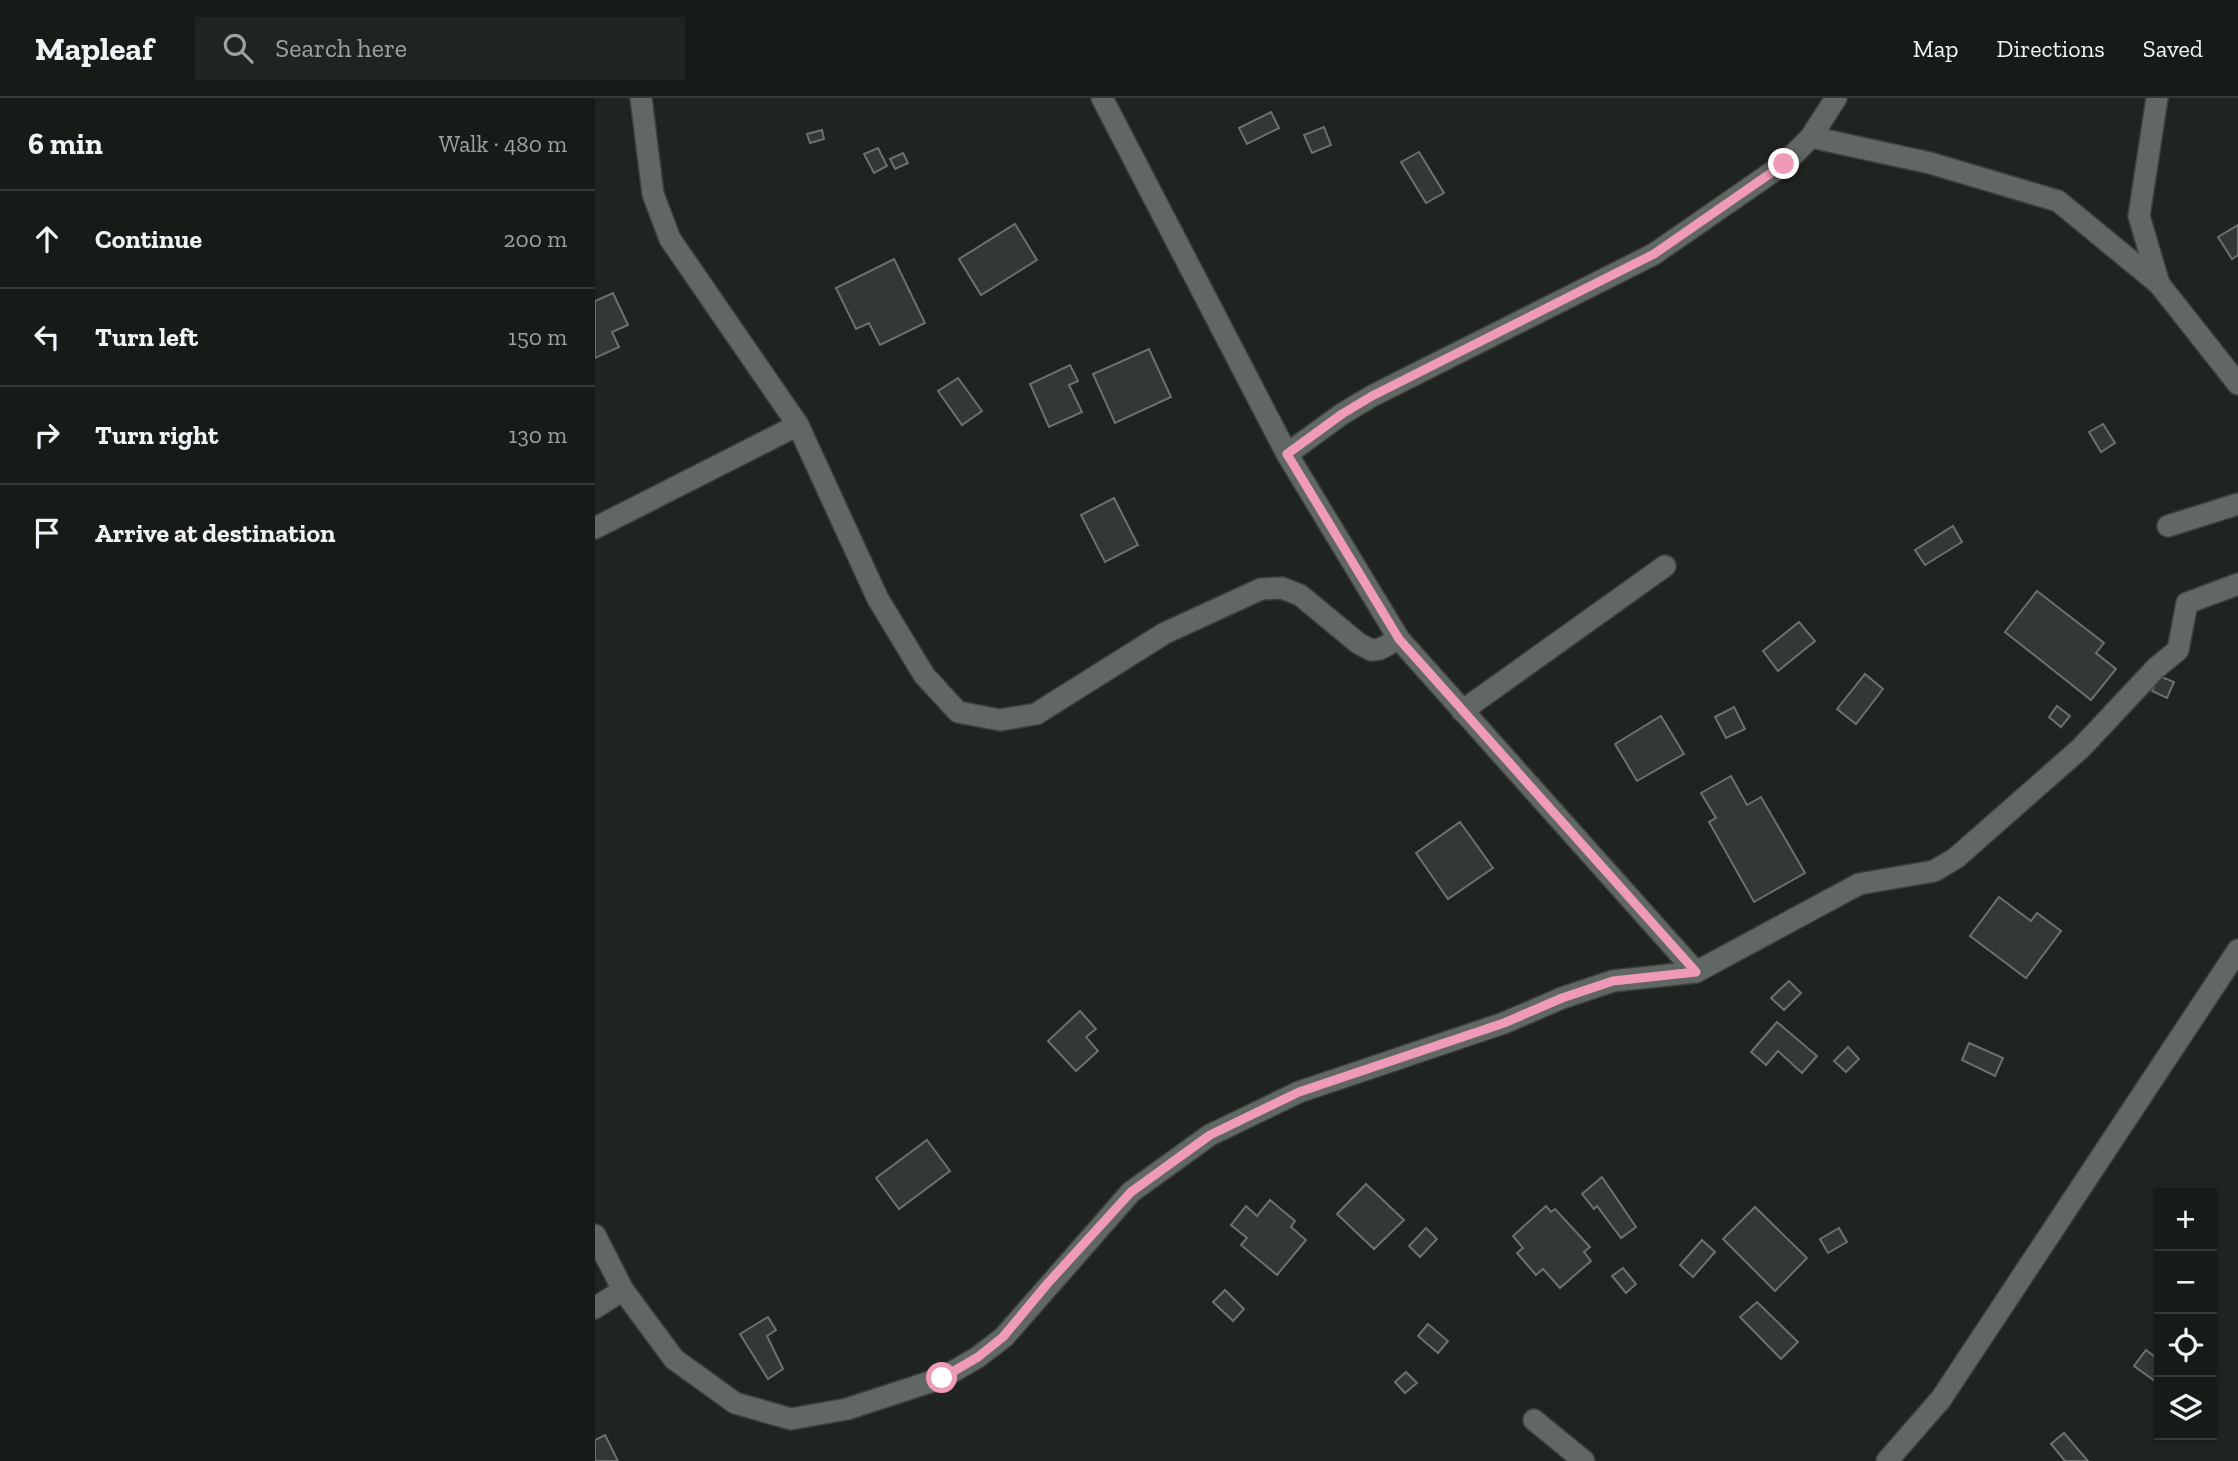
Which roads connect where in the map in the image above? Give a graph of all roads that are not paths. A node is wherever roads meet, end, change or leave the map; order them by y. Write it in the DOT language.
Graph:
graph roads {
  1 [pos="641,98"];
  2 [pos="1102,98"];
  3 [pos="1836,98"];
  4 [pos="2157,98"];
  5 [pos="1811,137"];
  6 [pos="2159,284"];
  7 [pos="2238,384"];
  8 [pos="798,425"];
  9 [pos="1287,454"];
  10 [pos="2238,504"];
  11 [pos="2168,526"];
  12 [pos="595,528"];
  13 [pos="1665,566"];
  14 [pos="2238,584"];
  15 [pos="1399,639"];
  16 [pos="1462,711"];
  17 [pos="2238,950"];
  18 [pos="1696,972"];
  19 [pos="2232,974"];
  20 [pos="595,1235"];
  21 [pos="624,1290"];
  22 [pos="595,1308"];
  23 [pos="1534,1420"];
  24 [pos="1584,1461"];
  25 [pos="1887,1461"];
  1 -- 8 [label="street"];
  2 -- 9 [label="street"];
  3 -- 5 [label="street"];
  4 -- 6 [label="street"];
  5 -- 6 [label="street"];
  5 -- 9 [label="street"];
  6 -- 7 [label="street"];
  8 -- 12 [label="street"];
  8 -- 15 [label="street"];
  9 -- 15 [label="street"];
  10 -- 11 [label="street"];
  13 -- 16 [label="street"];
  14 -- 18 [label="street"];
  15 -- 16 [label="street"];
  16 -- 18 [label="street"];
  17 -- 19 [label="street"];
  18 -- 21 [label="street"];
  19 -- 25 [label="street"];
  20 -- 21 [label="street"];
  21 -- 22 [label="street"];
  23 -- 24 [label="street"];
}
